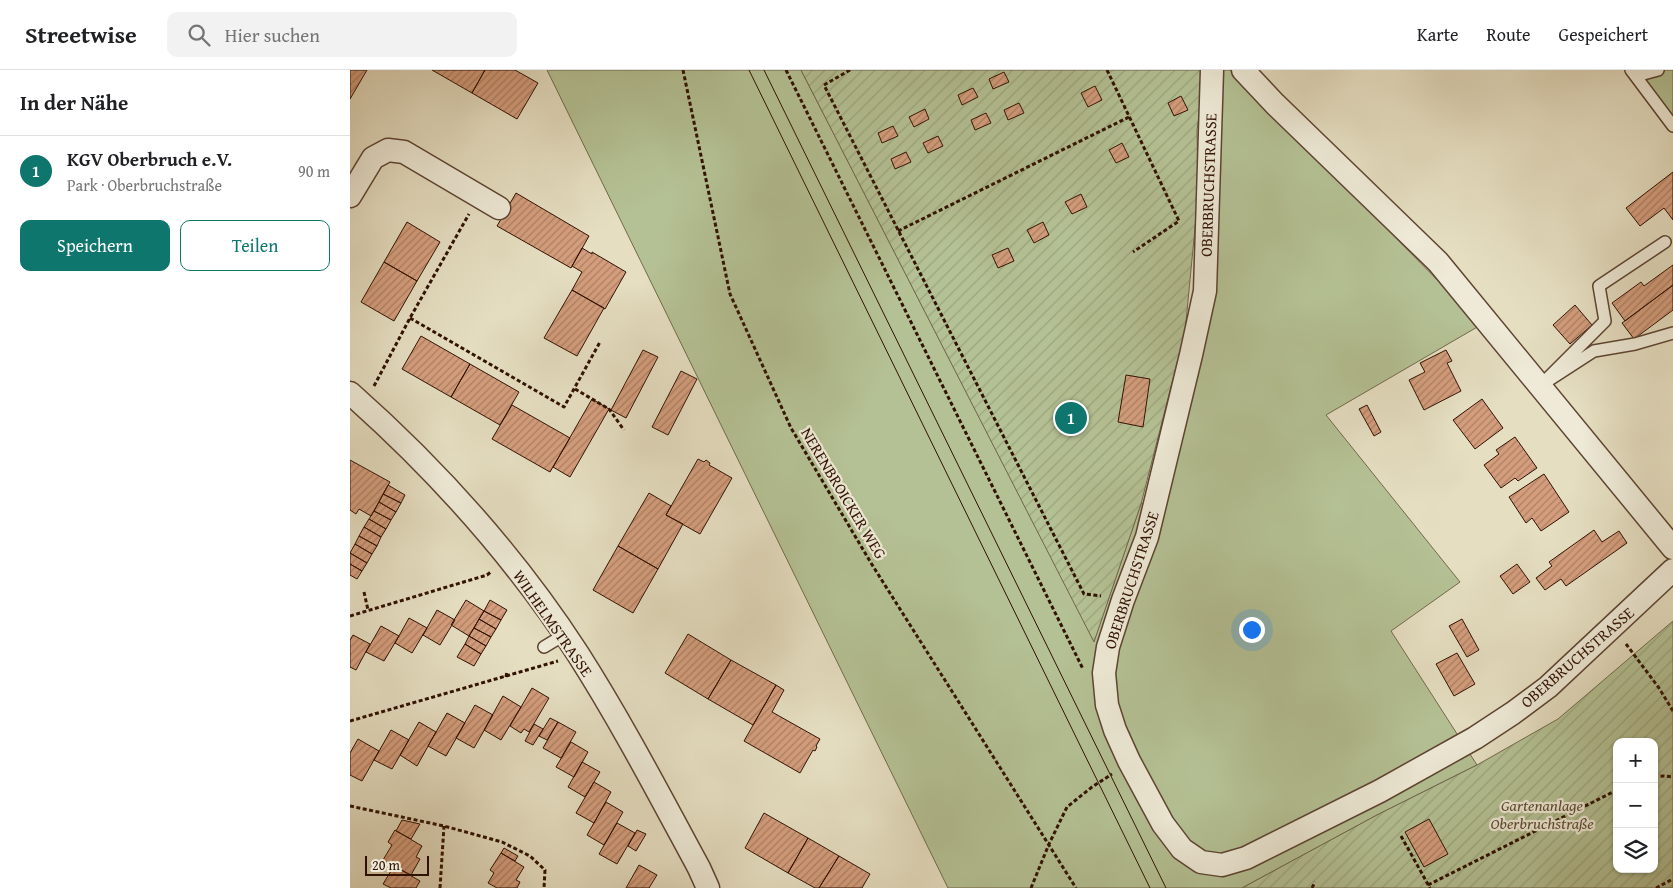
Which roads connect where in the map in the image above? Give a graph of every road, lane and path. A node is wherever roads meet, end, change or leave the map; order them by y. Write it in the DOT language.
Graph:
graph roads {
  1 [pos="683,70"];
  2 [pos="786,70"];
  3 [pos="850,70"];
  4 [pos="1107,70"];
  5 [pos="1212,70"];
  6 [pos="1243,70"];
  7 [pos="1658,70"];
  8 [pos="1634,73"];
  9 [pos="1130,117"];
  10 [pos="1673,126"];
  11 [pos="350,196"];
  12 [pos="479,196"];
  13 [pos="499,208"];
  14 [pos="898,231"];
  15 [pos="1665,242"];
  16 [pos="1133,252"];
  17 [pos="410,318"];
  18 [pos="1673,333"];
  19 [pos="600,342"];
  20 [pos="1540,386"];
  21 [pos="575,389"];
  22 [pos="357,399"];
  23 [pos="624,430"];
  24 [pos="1673,548"];
  25 [pos="509,559"];
  26 [pos="1673,570"];
  27 [pos="364,592"];
  28 [pos="1123,600"];
  29 [pos="368,610"];
  30 [pos="350,616"];
  31 [pos="1614,626"];
  32 [pos="564,635"];
  33 [pos="544,647"];
  34 [pos="577,654"];
  35 [pos="507,671"];
  36 [pos="1085,674"];
  37 [pos="506,677"];
  38 [pos="1673,711"];
  39 [pos="350,721"];
  40 [pos="1129,761"];
  41 [pos="1658,777"];
  42 [pos="1673,777"];
  43 [pos="1613,792"];
  44 [pos="350,806"];
  45 [pos="444,826"];
  46 [pos="1401,836"];
  47 [pos="1049,844"];
  48 [pos="1673,879"];
  49 [pos="1315,882"];
  50 [pos="1429,886"];
  51 [pos="440,888"];
  52 [pos="544,888"];
  53 [pos="708,888"];
  54 [pos="1032,888"];
  55 [pos="1076,888"];
  56 [pos="1312,888"];
  57 [pos="1656,888"];
  1 -- 47 [label="path, NERENBROICKER WEG"];
  2 -- 36 [label="path"];
  3 -- 14 [label="path"];
  4 -- 9 [label="path"];
  5 -- 28 [label="street, OBERBRUCHSTRASSE"];
  6 -- 20 [label="street"];
  7 -- 8 [label="lane"];
  8 -- 10 [label="lane"];
  9 -- 14 [label="path"];
  9 -- 16 [label="path"];
  11 -- 12 [label="street"];
  12 -- 13 [label="street"];
  12 -- 17 [label="path"];
  14 -- 28 [label="path"];
  15 -- 20 [label="lane"];
  17 -- 21 [label="path"];
  17 -- 22 [label="path"];
  18 -- 20 [label="lane"];
  19 -- 21 [label="path"];
  20 -- 24 [label="street"];
  21 -- 23 [label="path"];
  22 -- 25 [label="street, WILHELMSTRASSE"];
  25 -- 29 [label="path"];
  25 -- 32 [label="street, WILHELMSTRASSE"];
  26 -- 31 [label="street, OBERBRUCHSTRASSE"];
  27 -- 29 [label="path"];
  28 -- 40 [label="street, OBERBRUCHSTRASSE"];
  29 -- 30 [label="path"];
  31 -- 38 [label="path"];
  31 -- 40 [label="street, OBERBRUCHSTRASSE"];
  32 -- 33 [label="lane"];
  32 -- 34 [label="street, WILHELMSTRASSE"];
  34 -- 37 [label="path"];
  34 -- 53 [label="street, WILHELMSTRASSE"];
  35 -- 37 [label="path"];
  37 -- 39 [label="path"];
  40 -- 47 [label="path"];
  41 -- 42 [label="path"];
  43 -- 50 [label="path"];
  44 -- 45 [label="path"];
  45 -- 51 [label="path"];
  45 -- 52 [label="path"];
  46 -- 50 [label="path"];
  47 -- 54 [label="path"];
  47 -- 55 [label="path, NERENBROICKER WEG"];
  48 -- 57 [label="path"];
  49 -- 56 [label="path"];
}
